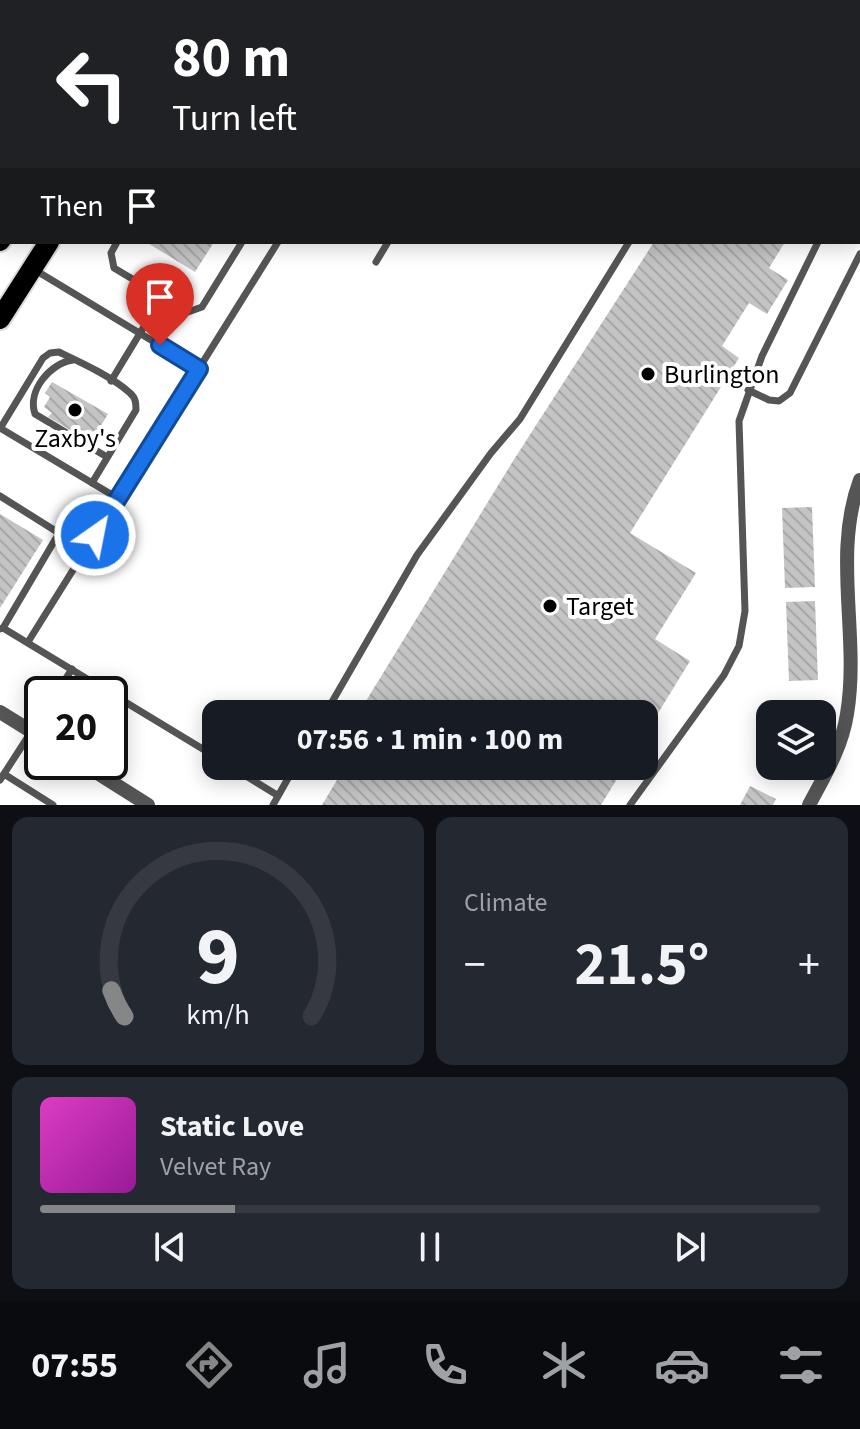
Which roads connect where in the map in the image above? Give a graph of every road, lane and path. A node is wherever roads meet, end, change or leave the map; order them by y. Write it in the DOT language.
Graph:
graph roads {
  1 [pos="48,244"];
  2 [pos="116,244"];
  3 [pos="241,244"];
  4 [pos="277,244"];
  5 [pos="387,244"];
  6 [pos="628,244"];
  7 [pos="817,244"];
  8 [pos="860,254"];
  9 [pos="376,262"];
  10 [pos="33,269"];
  11 [pos="162,297"];
  12 [pos="0,319"];
  13 [pos="140,334"];
  14 [pos="75,360"];
  15 [pos="199,369"];
  16 [pos="111,381"];
  17 [pos="748,390"];
  18 [pos="0,428"];
  19 [pos="107,457"];
  20 [pos="860,480"];
  21 [pos="92,483"];
  22 [pos="0,496"];
  23 [pos="119,499"];
  24 [pos="59,533"];
  25 [pos="86,550"];
  26 [pos="2,629"];
  27 [pos="28,642"];
  28 [pos="72,669"];
  29 [pos="68,676"];
  30 [pos="333,700"];
  31 [pos="0,712"];
  32 [pos="24,727"];
  33 [pos="202,748"];
  34 [pos="24,751"];
  35 [pos="2,777"];
  36 [pos="108,780"];
  37 [pos="253,780"];
  38 [pos="286,780"];
  39 [pos="277,795"];
  40 [pos="53,805"];
  41 [pos="148,805"];
  42 [pos="273,805"];
  43 [pos="630,805"];
  44 [pos="809,805"];
  1 -- 10 [label="main road"];
  2 -- 11 [label="lane"];
  3 -- 11 [label="lane"];
  4 -- 15 [label="lane"];
  5 -- 9 [label="lane"];
  6 -- 30 [label="lane"];
  7 -- 17 [label="lane"];
  8 -- 17 [label="lane"];
  10 -- 12 [label="main road"];
  10 -- 13 [label="lane"];
  11 -- 13 [label="lane"];
  13 -- 15 [label="lane"];
  13 -- 16 [label="lane"];
  14 -- 16 [label="lane"];
  14 -- 18 [label="lane"];
  14 -- 19 [label="lane"];
  15 -- 23 [label="lane"];
  16 -- 19 [label="lane"];
  17 -- 43 [label="lane"];
  18 -- 21 [label="lane"];
  19 -- 21 [label="lane"];
  20 -- 44 [label="street"];
  21 -- 23 [label="lane"];
  22 -- 24 [label="lane"];
  23 -- 25 [label="lane"];
  24 -- 25 [label="lane"];
  24 -- 26 [label="lane"];
  25 -- 27 [label="lane"];
  26 -- 27 [label="lane"];
  27 -- 28 [label="lane"];
  28 -- 29 [label="lane"];
  28 -- 33 [label="lane"];
  31 -- 32 [label="street"];
  34 -- 35 [label="lane"];
  35 -- 40 [label="lane"];
  36 -- 41 [label="street"];
  37 -- 39 [label="lane"];
  38 -- 39 [label="lane"];
  39 -- 42 [label="lane"];
}
